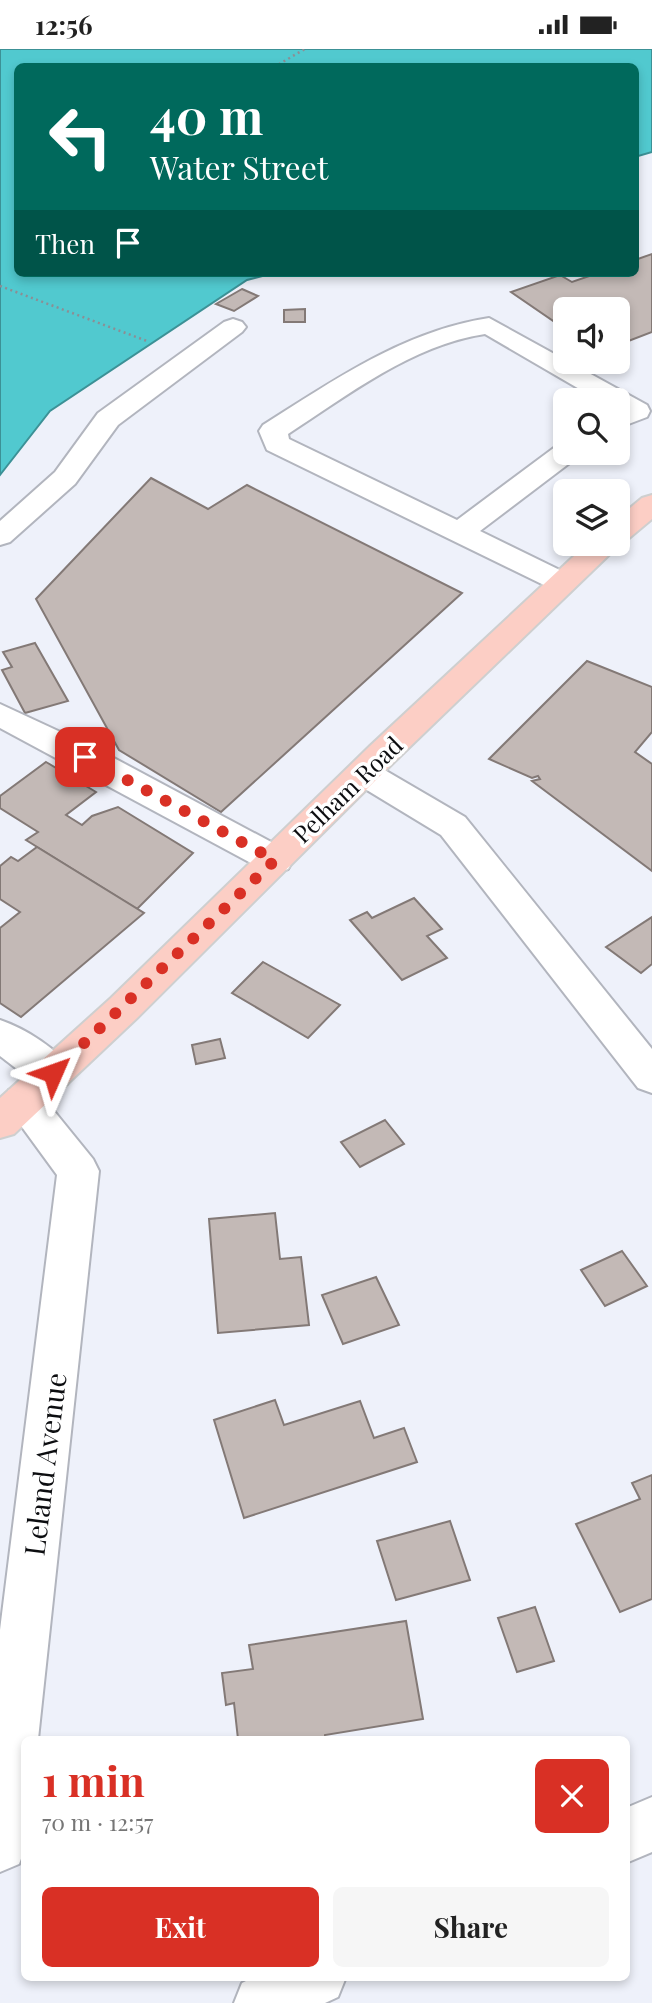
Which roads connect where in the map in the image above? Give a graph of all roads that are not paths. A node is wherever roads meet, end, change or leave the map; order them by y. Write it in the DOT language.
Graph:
graph roads {
  1 [pos="233,327"];
  2 [pos="636,411"];
  3 [pos="553,462"];
  4 [pos="652,505"];
  5 [pos="630,523"];
  6 [pos="460,532"];
  7 [pos="0,536"];
  8 [pos="590,556"];
  9 [pos="561,582"];
  10 [pos="0,715"];
  11 [pos="364,773"];
  12 [pos="275,860"];
  13 [pos="0,1035"];
  14 [pos="652,1077"];
  15 [pos="25,1099"];
  16 [pos="652,1824"];
  17 [pos="630,1834"];
  18 [pos="0,1845"];
  19 [pos="309,1981"];
  20 [pos="262,2003"];
  1 -- 7 [label="street"];
  2 -- 6 [label="street"];
  3 -- 6 [label="street"];
  4 -- 5 [label="main road"];
  6 -- 9 [label="street"];
  8 -- 9 [label="main road, Pelham Road"];
  9 -- 11 [label="main road, Pelham Road"];
  10 -- 12 [label="street"];
  11 -- 12 [label="main road, Pelham Road"];
  11 -- 14 [label="street"];
  12 -- 15 [label="main road, Pelham Road"];
  13 -- 15 [label="street, Leland Avenue"];
  15 -- 18 [label="street, Leland Avenue"];
  16 -- 17 [label="street"];
  19 -- 20 [label="street"];
}
